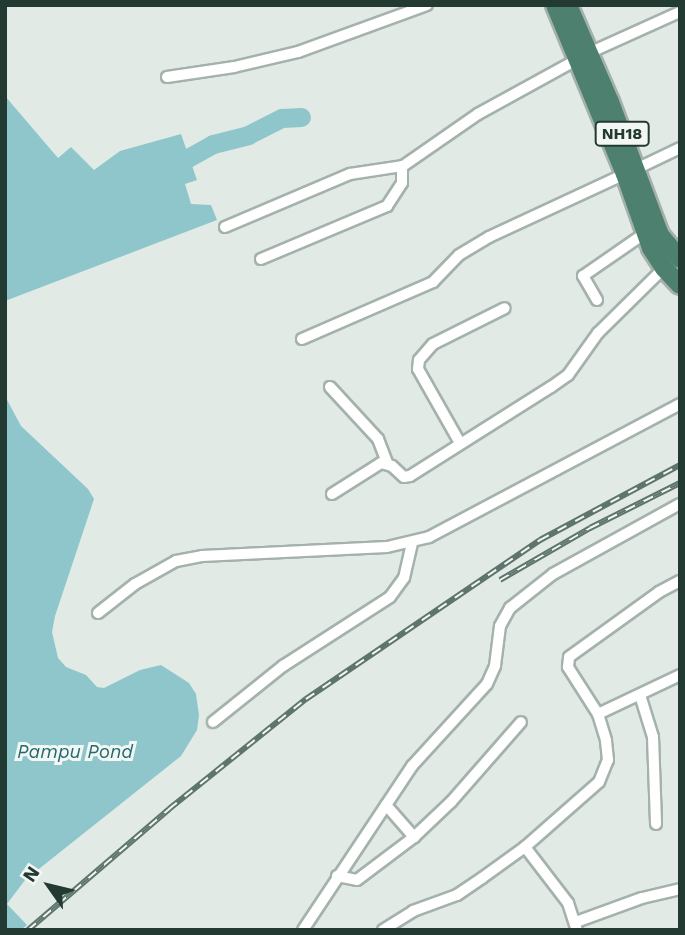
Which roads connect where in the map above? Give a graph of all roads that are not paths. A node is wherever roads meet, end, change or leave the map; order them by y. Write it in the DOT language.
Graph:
graph roads {
  1 [pos="427,5"];
  2 [pos="555,5"];
  3 [pos="568,5"];
  4 [pos="680,12"];
  5 [pos="584,56"];
  6 [pos="167,77"];
  7 [pos="680,148"];
  8 [pos="402,166"];
  9 [pos="631,172"];
  10 [pos="225,227"];
  11 [pos="645,233"];
  12 [pos="261,259"];
  13 [pos="672,264"];
  14 [pos="680,285"];
  15 [pos="597,300"];
  16 [pos="505,308"];
  17 [pos="302,339"];
  18 [pos="330,387"];
  19 [pos="680,404"];
  20 [pos="460,443"];
  21 [pos="387,463"];
  22 [pos="332,494"];
  23 [pos="680,504"];
  24 [pos="412,542"];
  25 [pos="680,581"];
  26 [pos="98,613"];
  27 [pos="680,675"];
  28 [pos="640,695"];
  29 [pos="598,714"];
  30 [pos="213,722"];
  31 [pos="521,722"];
  32 [pos="386,805"];
  33 [pos="656,824"];
  34 [pos="414,837"];
  35 [pos="525,847"];
  36 [pos="337,876"];
  37 [pos="680,889"];
  38 [pos="576,926"];
  39 [pos="303,930"];
  40 [pos="383,930"];
  1 -- 6 [label="street"];
  2 -- 5 [label="highway, NH18"];
  3 -- 5 [label="highway, NH18"];
  4 -- 5 [label="street"];
  5 -- 8 [label="street"];
  5 -- 9 [label="highway, NH18"];
  7 -- 9 [label="street"];
  8 -- 10 [label="street"];
  8 -- 12 [label="street"];
  9 -- 11 [label="highway, NH18"];
  9 -- 13 [label="highway, NH18"];
  9 -- 17 [label="street"];
  11 -- 13 [label="highway, NH18"];
  11 -- 15 [label="street"];
  13 -- 14 [label="highway, NH18"];
  13 -- 20 [label="street"];
  16 -- 20 [label="street"];
  18 -- 21 [label="street"];
  19 -- 24 [label="street"];
  20 -- 21 [label="street"];
  21 -- 22 [label="street"];
  23 -- 32 [label="street"];
  24 -- 26 [label="street"];
  24 -- 30 [label="street"];
  25 -- 29 [label="street"];
  27 -- 28 [label="street"];
  28 -- 29 [label="street"];
  28 -- 33 [label="street"];
  29 -- 35 [label="street"];
  31 -- 34 [label="street"];
  32 -- 34 [label="street"];
  32 -- 36 [label="street"];
  34 -- 36 [label="street"];
  35 -- 38 [label="street"];
  35 -- 40 [label="street"];
  36 -- 39 [label="street"];
  37 -- 38 [label="street"];
}
